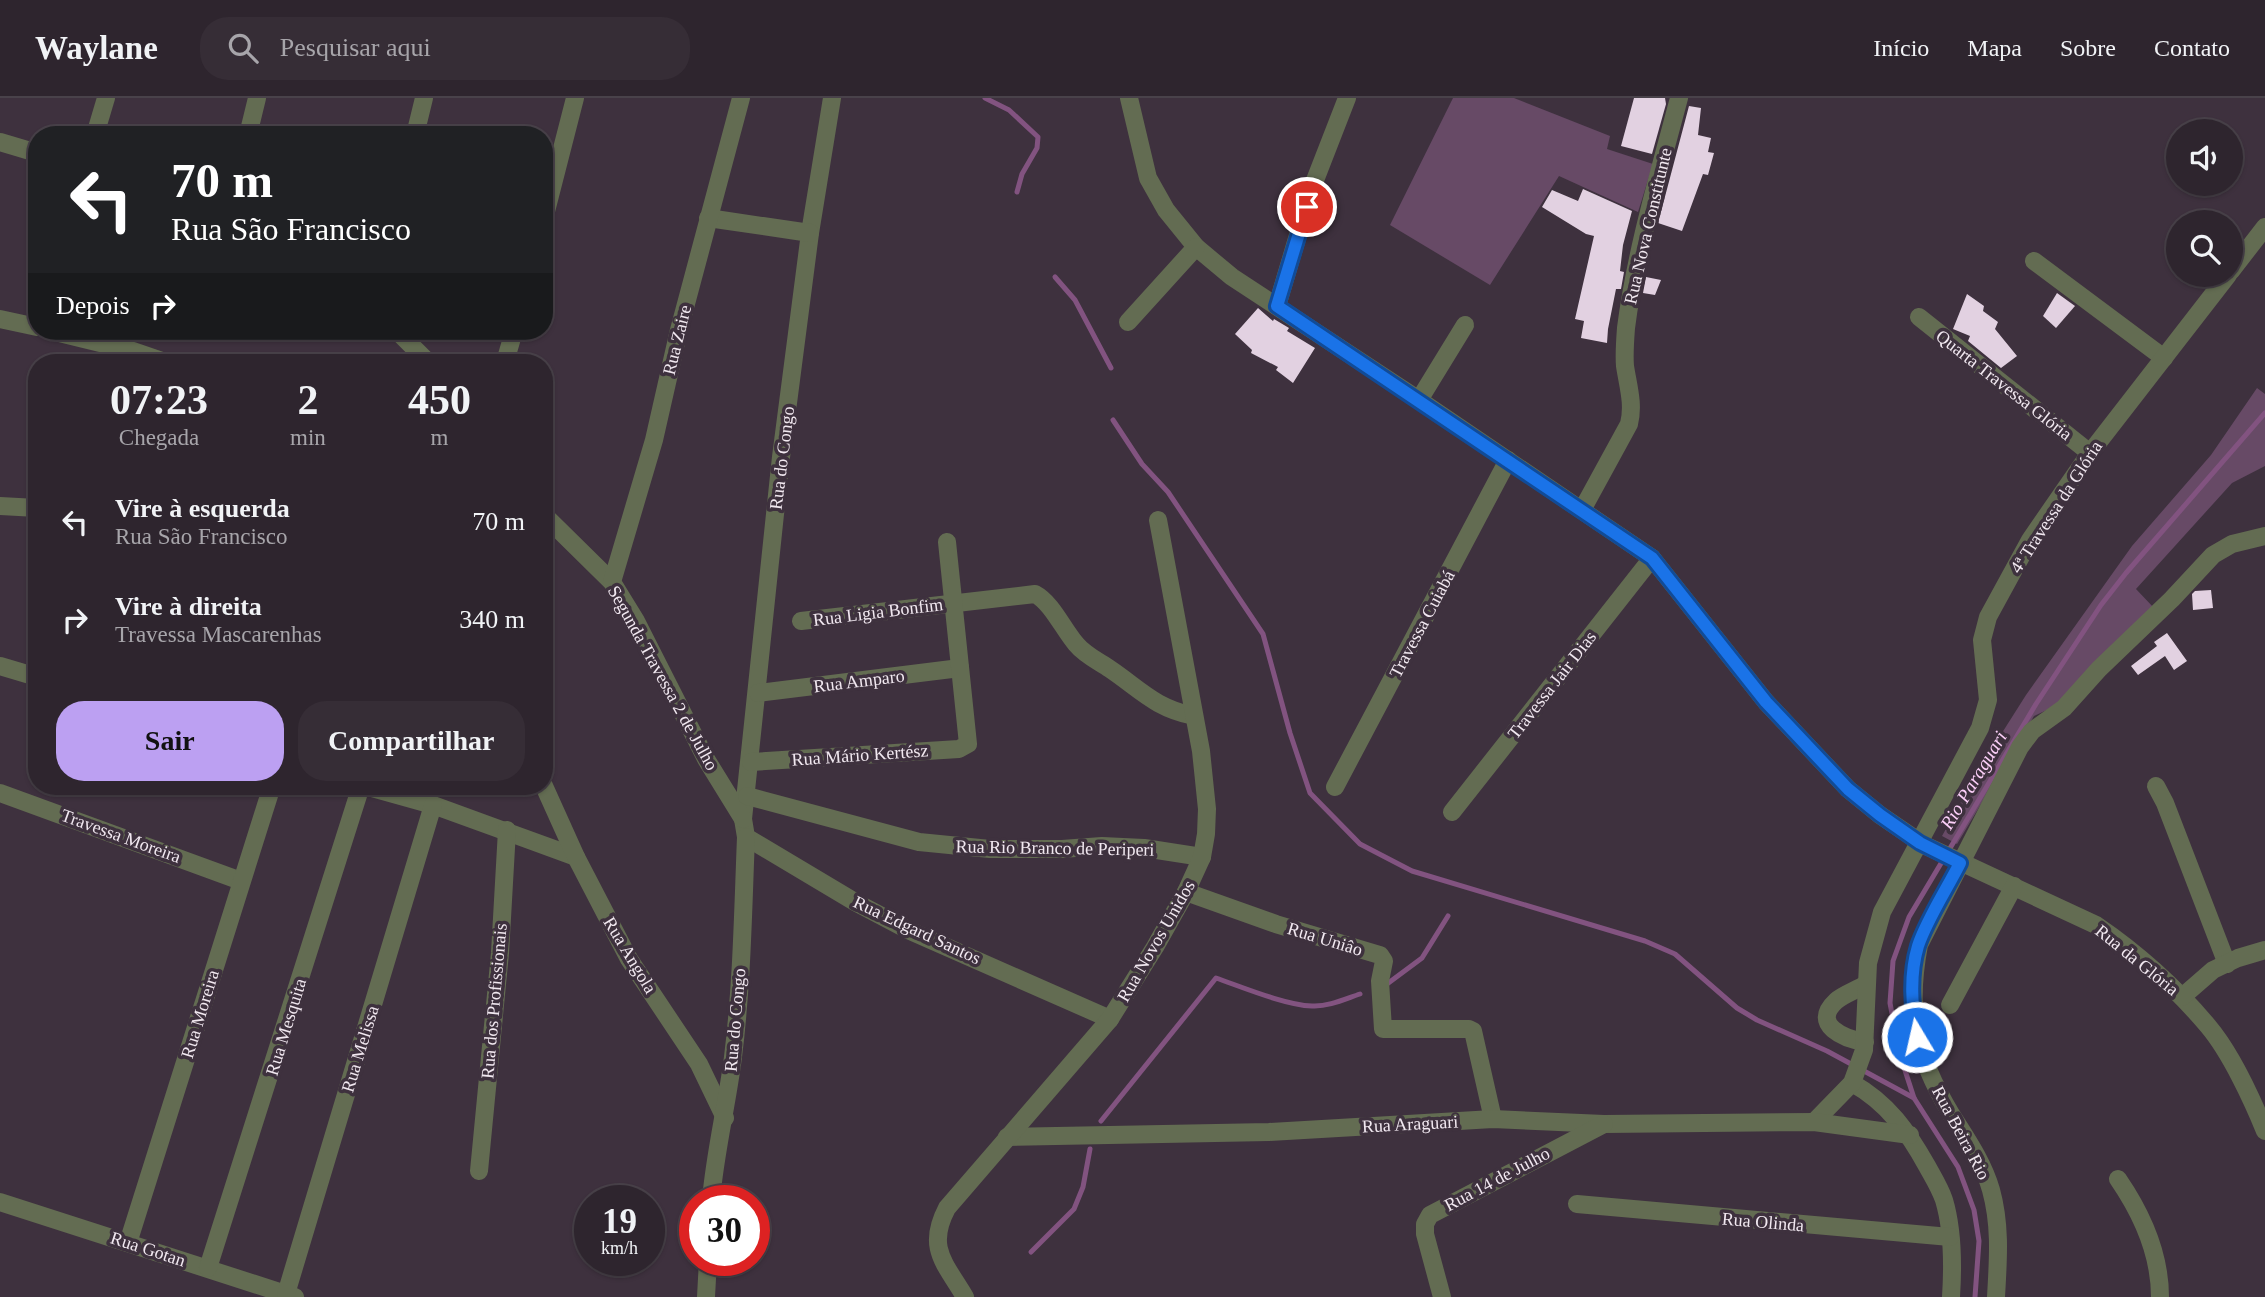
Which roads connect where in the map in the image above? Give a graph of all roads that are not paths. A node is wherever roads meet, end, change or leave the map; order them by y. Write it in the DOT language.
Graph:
graph roads {
  1 [pos="106,98"];
  2 [pos="257,98"];
  3 [pos="424,98"];
  4 [pos="575,98"];
  5 [pos="741,98"];
  6 [pos="832,98"];
  7 [pos="1129,98"];
  8 [pos="1347,98"];
  9 [pos="1679,98"];
  10 [pos="98,126"];
  11 [pos="250,126"];
  12 [pos="417,126"];
  13 [pos="0,142"];
  14 [pos="28,150"];
  15 [pos="553,184"];
  16 [pos="708,218"];
  17 [pos="2265,227"];
  18 [pos="810,233"];
  19 [pos="1196,247"];
  20 [pos="2243,256"];
  21 [pos="2034,261"];
  22 [pos="2219,287"];
  23 [pos="1277,306"];
  24 [pos="1919,317"];
  25 [pos="0,319"];
  26 [pos="1128,322"];
  27 [pos="28,325"];
  28 [pos="1465,325"];
  29 [pos="88,340"];
  30 [pos="406,340"];
  31 [pos="142,354"];
  32 [pos="420,354"];
  33 [pos="2164,358"];
  34 [pos="1419,400"];
  35 [pos="2090,453"];
  36 [pos="1508,460"];
  37 [pos="0,506"];
  38 [pos="28,508"];
  39 [pos="1582,510"];
  40 [pos="1158,520"];
  41 [pos="553,524"];
  42 [pos="2265,536"];
  43 [pos="947,542"];
  44 [pos="1652,558"];
  45 [pos="612,582"];
  46 [pos="955,603"];
  47 [pos="801,621"];
  48 [pos="0,666"];
  49 [pos="960,668"];
  50 [pos="28,674"];
  51 [pos="758,693"];
  52 [pos="1194,716"];
  53 [pos="751,762"];
  54 [pos="2156,786"];
  55 [pos="1335,787"];
  56 [pos="0,793"];
  57 [pos="269,795"];
  58 [pos="360,795"];
  59 [pos="396,795"];
  60 [pos="548,795"];
  61 [pos="747,796"];
  62 [pos="433,805"];
  63 [pos="1452,812"];
  64 [pos="745,828"];
  65 [pos="507,830"];
  66 [pos="1922,844"];
  67 [pos="576,857"];
  68 [pos="1202,858"];
  69 [pos="1954,860"];
  70 [pos="241,881"];
  71 [pos="2014,886"];
  72 [pos="1186,892"];
  73 [pos="2265,950"];
  74 [pos="2227,964"];
  75 [pos="1866,984"];
  76 [pos="2182,998"];
  77 [pos="1950,1006"];
  78 [pos="1110,1019"];
  79 [pos="1865,1046"];
  80 [pos="1854,1080"];
  81 [pos="725,1118"];
  82 [pos="1493,1119"];
  83 [pos="1814,1122"];
  84 [pos="1604,1124"];
  85 [pos="2265,1130"];
  86 [pos="1910,1135"];
  87 [pos="1007,1137"];
  88 [pos="479,1171"];
  89 [pos="2119,1179"];
  90 [pos="712,1185"];
  91 [pos="0,1202"];
  92 [pos="1577,1204"];
  93 [pos="1950,1237"];
  94 [pos="128,1243"];
  95 [pos="208,1268"];
  96 [pos="707,1276"];
  97 [pos="291,1295"];
  98 [pos="706,1297"];
  99 [pos="965,1297"];
  100 [pos="1442,1297"];
  101 [pos="1951,1297"];
  102 [pos="1996,1297"];
  103 [pos="2160,1297"];
  1 -- 10 [label="street"];
  2 -- 11 [label="street"];
  3 -- 12 [label="street"];
  4 -- 15 [label="street"];
  5 -- 16 [label="street, Rua Zaire"];
  6 -- 18 [label="street, Rua do Congo"];
  7 -- 19 [label="street, Rua da Glória"];
  8 -- 23 [label="street"];
  9 -- 39 [label="street, Rua Nova Constitunte"];
  13 -- 14 [label="street"];
  16 -- 18 [label="street"];
  16 -- 45 [label="street, Rua Zaire"];
  17 -- 20 [label="street, 4ª Travessa da Glória"];
  18 -- 51 [label="street, Rua do Congo"];
  19 -- 23 [label="street, Rua da Glória"];
  19 -- 26 [label="street"];
  21 -- 33 [label="street"];
  22 -- 33 [label="street, 4ª Travessa da Glória"];
  23 -- 34 [label="street, Rua da Glória"];
  24 -- 35 [label="street, Quarta Travessa Glória"];
  25 -- 27 [label="street"];
  28 -- 34 [label="street"];
  29 -- 31 [label="street"];
  30 -- 32 [label="street"];
  33 -- 35 [label="street, 4ª Travessa da Glória"];
  34 -- 36 [label="street, Rua da Glória"];
  35 -- 66 [label="street, 4ª Travessa da Glória"];
  36 -- 39 [label="street, Rua da Glória"];
  36 -- 55 [label="street, Travessa Cuiabá"];
  37 -- 38 [label="street"];
  39 -- 44 [label="street, Rua da Glória"];
  40 -- 52 [label="street, Rua Novos Unidos"];
  41 -- 45 [label="street, Segunda Travessa 2 de Julho"];
  42 -- 69 [label="street, Rua Beira Rio"];
  43 -- 46 [label="street"];
  44 -- 63 [label="street, Travessa Jair Dias"];
  44 -- 66 [label="street, Rua da Glória"];
  45 -- 64 [label="street, Segunda Travessa 2 de Julho"];
  46 -- 47 [label="street, Rua Ligia Bonfim"];
  46 -- 49 [label="street"];
  46 -- 52 [label="street, Rua Ligia Bonfim"];
  48 -- 50 [label="street"];
  49 -- 51 [label="street, Rua Amparo"];
  49 -- 53 [label="street, Rua Mário Kertész"];
  51 -- 53 [label="street, Rua do Congo"];
  52 -- 68 [label="street, Rua Novos Unidos"];
  53 -- 61 [label="street, Rua do Congo"];
  54 -- 74 [label="street"];
  56 -- 70 [label="street, Travessa Moreira"];
  57 -- 70 [label="street, Rua Moreira"];
  58 -- 95 [label="street, Rua Mesquita"];
  59 -- 62 [label="street"];
  60 -- 67 [label="street, Rua Angola"];
  61 -- 64 [label="street, Rua do Congo"];
  61 -- 68 [label="street, Rua Rio Branco de Periperi"];
  62 -- 65 [label="street"];
  62 -- 97 [label="street, Rua Melissa"];
  64 -- 78 [label="street, Rua Edgard Santos"];
  64 -- 81 [label="street, Rua do Congo"];
  65 -- 67 [label="street"];
  65 -- 88 [label="street, Rua dos Profissionais"];
  66 -- 69 [label="street, Rua da Glória"];
  66 -- 75 [label="street, 4ª Travessa da Glória"];
  67 -- 81 [label="street, Rua Angola"];
  68 -- 72 [label="street, Rua Novos Unidos"];
  69 -- 71 [label="street, Rua da Glória"];
  69 -- 102 [label="street, Rua Beira Rio"];
  70 -- 94 [label="street, Rua Moreira"];
  71 -- 76 [label="street, Rua da Glória"];
  71 -- 77 [label="street"];
  72 -- 78 [label="street, Rua Novos Unidos"];
  72 -- 82 [label="street, Rua Uniâo"];
  73 -- 74 [label="street"];
  74 -- 76 [label="street"];
  75 -- 79 [label="street, 4ª Travessa da Glória"];
  75 -- 79 [label="street"];
  76 -- 85 [label="street, Rua da Glória"];
  78 -- 87 [label="street, Rua Novos Unidos"];
  79 -- 80 [label="street, 4ª Travessa da Glória"];
  80 -- 83 [label="street"];
  80 -- 86 [label="street"];
  81 -- 90 [label="street, Rua do Congo"];
  82 -- 84 [label="street, Rua Araguari"];
  82 -- 87 [label="street, Rua Araguari"];
  83 -- 84 [label="street, Rua Araguari"];
  83 -- 86 [label="street, Rua Araguari"];
  84 -- 100 [label="street, Rua 14 de Julho"];
  86 -- 93 [label="street"];
  87 -- 99 [label="street, Rua Novos Unidos"];
  89 -- 103 [label="street"];
  91 -- 94 [label="street, Rua Gotan"];
  92 -- 93 [label="street, Rua Olinda"];
  93 -- 101 [label="street"];
  94 -- 95 [label="street, Rua Gotan"];
  95 -- 97 [label="street, Rua Gotan"];
  96 -- 98 [label="street"];
}
